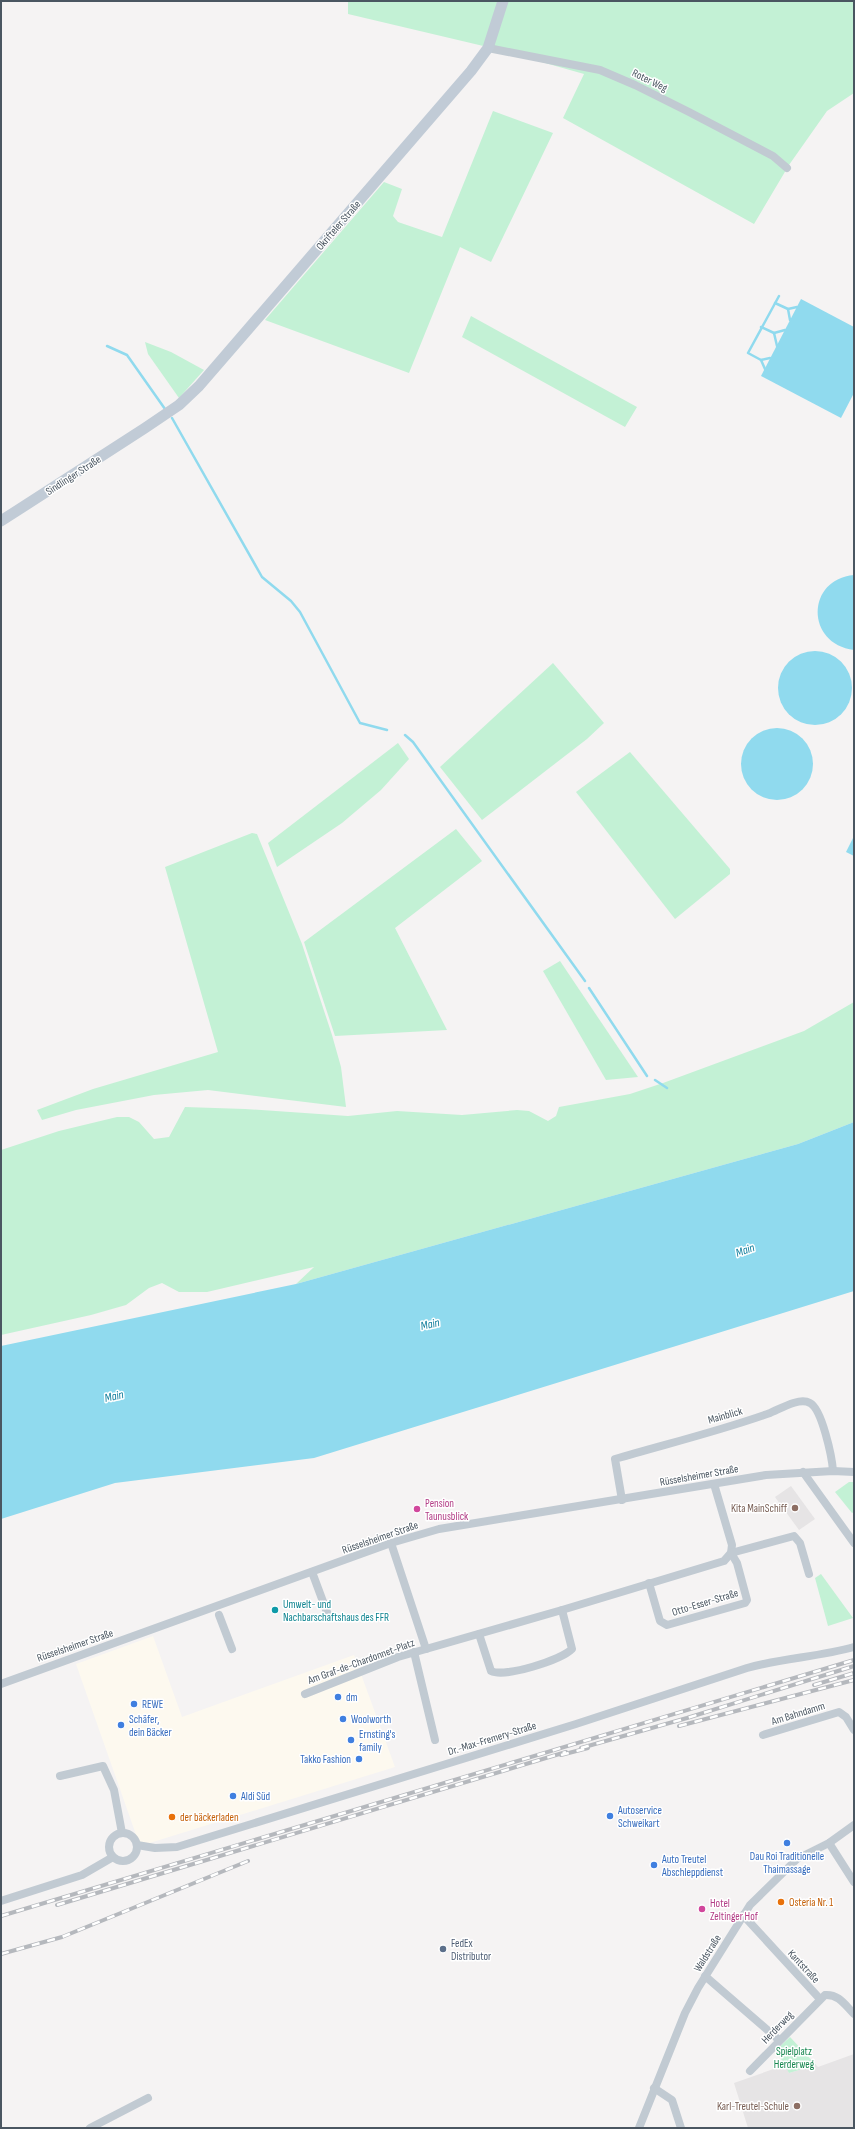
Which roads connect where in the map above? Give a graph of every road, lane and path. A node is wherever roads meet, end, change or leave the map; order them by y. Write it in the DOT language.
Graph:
graph roads {
  1 [pos="503,1"];
  2 [pos="488,48"];
  3 [pos="787,168"];
  4 [pos="145,428"];
  5 [pos="1,521"];
  6 [pos="833,1471"];
  7 [pos="803,1472"];
  8 [pos="854,1472"];
  9 [pos="714,1484"];
  10 [pos="622,1500"];
  11 [pos="391,1543"];
  12 [pos="854,1543"];
  13 [pos="730,1553"];
  14 [pos="312,1572"];
  15 [pos="809,1574"];
  16 [pos="649,1583"];
  17 [pos="562,1610"];
  18 [pos="219,1615"];
  19 [pos="328,1615"];
  20 [pos="479,1634"];
  21 [pos="854,1647"];
  22 [pos="426,1648"];
  23 [pos="232,1649"];
  24 [pos="414,1652"];
  25 [pos="1,1684"];
  26 [pos="305,1694"];
  27 [pos="854,1730"];
  28 [pos="763,1735"];
  29 [pos="436,1740"];
  30 [pos="60,1776"];
  31 [pos="854,1825"];
  32 [pos="122,1833"];
  33 [pos="829,1843"];
  34 [pos="137,1845"];
  35 [pos="113,1857"];
  36 [pos="854,1882"];
  37 [pos="1,1901"];
  38 [pos="743,1915"];
  39 [pos="705,1976"];
  40 [pos="820,1999"];
  41 [pos="854,2014"];
  42 [pos="780,2040"];
  43 [pos="750,2071"];
  44 [pos="654,2088"];
  45 [pos="148,2098"];
  46 [pos="90,2128"];
  47 [pos="639,2128"];
  48 [pos="681,2128"];
  1 -- 2 [label="street, Okrifteler Straße"];
  2 -- 3 [label="street, Roter Weg"];
  2 -- 4 [label="street, Okrifteler Straße"];
  4 -- 5 [label="street, Sindlinger Straße"];
  6 -- 7 [label="street, Rüsselsheimer Straße"];
  6 -- 8 [label="street, Rüsselsheimer Straße"];
  6 -- 10 [label="street, Mainblick"];
  7 -- 9 [label="street, Rüsselsheimer Straße"];
  7 -- 12 [label="street"];
  9 -- 10 [label="street, Rüsselsheimer Straße"];
  9 -- 13 [label="street, Otto-Esser-Straße"];
  10 -- 11 [label="street, Rüsselsheimer Straße"];
  11 -- 14 [label="street, Rüsselsheimer Straße"];
  11 -- 22 [label="street"];
  13 -- 15 [label="street"];
  13 -- 16 [label="street"];
  13 -- 16 [label="street, Otto-Esser-Straße"];
  14 -- 19 [label="street"];
  14 -- 25 [label="street, Rüsselsheimer Straße"];
  16 -- 17 [label="street"];
  17 -- 20 [label="street"];
  17 -- 20 [label="street"];
  18 -- 23 [label="street"];
  20 -- 22 [label="street"];
  21 -- 34 [label="street, Dr.-Max-Fremery-Straße"];
  22 -- 24 [label="street, Am Graf-de-Chardonnet-Platz"];
  24 -- 26 [label="street, Am Graf-de-Chardonnet-Platz"];
  24 -- 29 [label="street"];
  27 -- 28 [label="street, Am Bahndamm"];
  30 -- 32 [label="street"];
  31 -- 33 [label="street, Waldstraße"];
  32 -- 34 [label="street"];
  32 -- 35 [label="street"];
  33 -- 36 [label="street"];
  33 -- 38 [label="street, Waldstraße"];
  34 -- 35 [label="street"];
  35 -- 37 [label="street"];
  38 -- 39 [label="street, Waldstraße"];
  38 -- 40 [label="street, Kantstraße"];
  39 -- 42 [label="street"];
  39 -- 44 [label="street, Waldstraße"];
  40 -- 41 [label="street, Kantstraße"];
  40 -- 42 [label="street, Herderweg"];
  42 -- 43 [label="street, Herderweg"];
  44 -- 47 [label="street, Waldstraße"];
  44 -- 48 [label="street"];
  45 -- 46 [label="street"];
}
